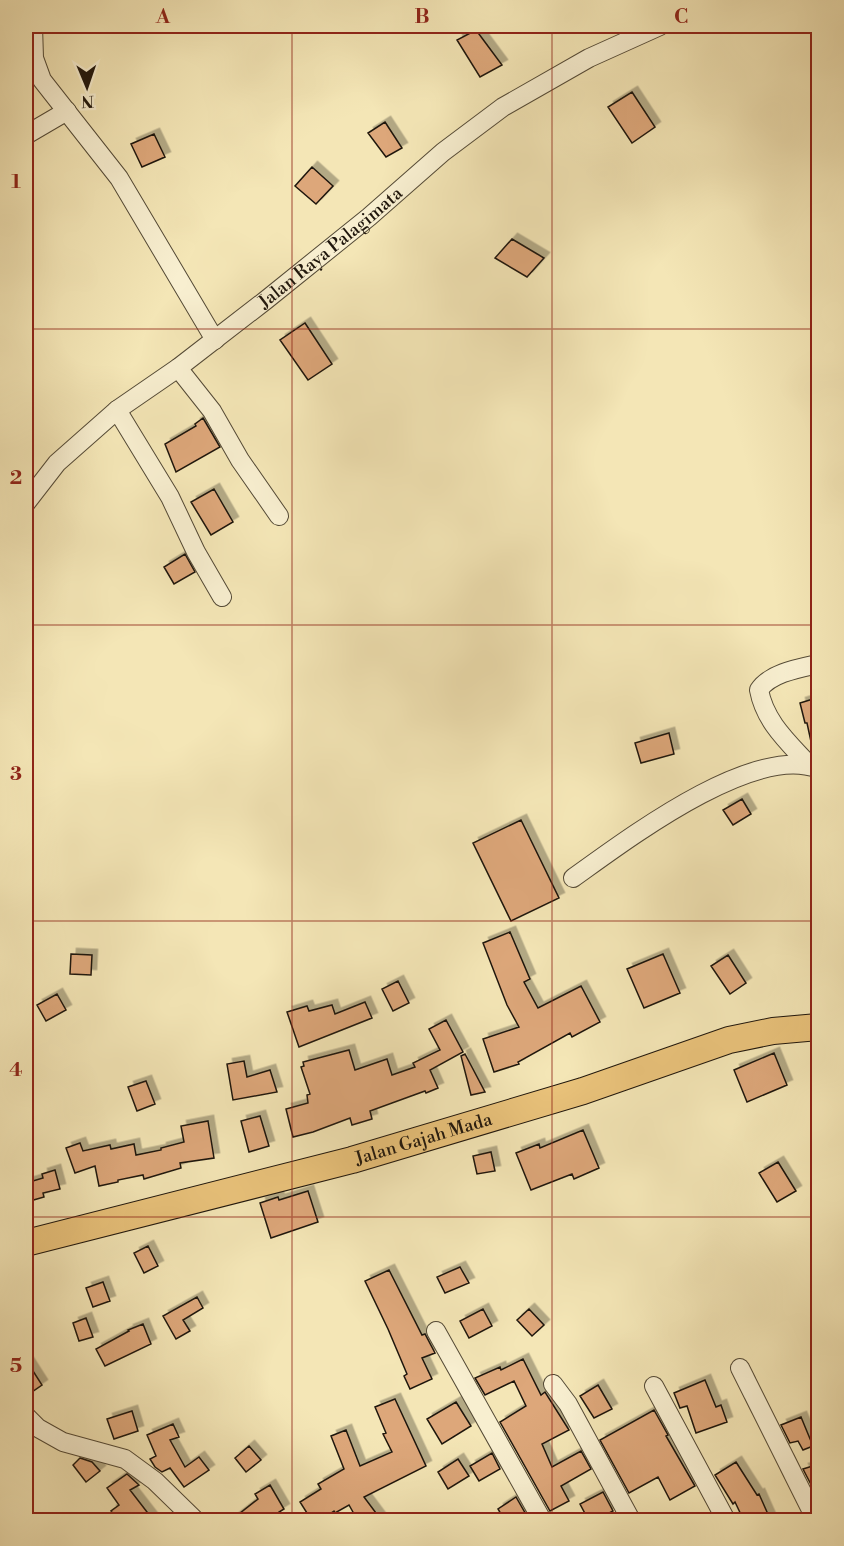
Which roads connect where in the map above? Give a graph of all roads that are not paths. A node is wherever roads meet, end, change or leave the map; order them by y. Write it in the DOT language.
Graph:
graph roads {
  1 [pos="33,26"];
  2 [pos="660,26"];
  3 [pos="67,111"];
  4 [pos="26,135"];
  5 [pos="215,340"];
  6 [pos="178,368"];
  7 [pos="117,410"];
  8 [pos="26,503"];
  9 [pos="279,516"];
  10 [pos="222,597"];
  11 [pos="819,664"];
  12 [pos="814,767"];
  13 [pos="573,878"];
  14 [pos="819,1028"];
  15 [pos="26,1243"];
  16 [pos="436,1331"];
  17 [pos="740,1368"];
  18 [pos="553,1384"];
  19 [pos="654,1386"];
  20 [pos="26,1416"];
  21 [pos="195,1521"];
  22 [pos="542,1521"];
  23 [pos="631,1521"];
  24 [pos="726,1521"];
  25 [pos="816,1521"];
  1 -- 3 [label="street"];
  2 -- 5 [label="street, Jalan Raya Palagimata"];
  3 -- 4 [label="street"];
  3 -- 5 [label="street"];
  5 -- 6 [label="street, Jalan Raya Palagimata"];
  6 -- 7 [label="street, Jalan Raya Palagimata"];
  6 -- 9 [label="street"];
  7 -- 8 [label="street, Jalan Raya Palagimata"];
  7 -- 10 [label="street"];
  11 -- 12 [label="street"];
  12 -- 13 [label="street"];
  14 -- 15 [label="highway, Jalan Gajah Mada"];
  16 -- 22 [label="street"];
  17 -- 25 [label="street"];
  18 -- 23 [label="street"];
  19 -- 24 [label="street"];
  20 -- 21 [label="street"];
}
